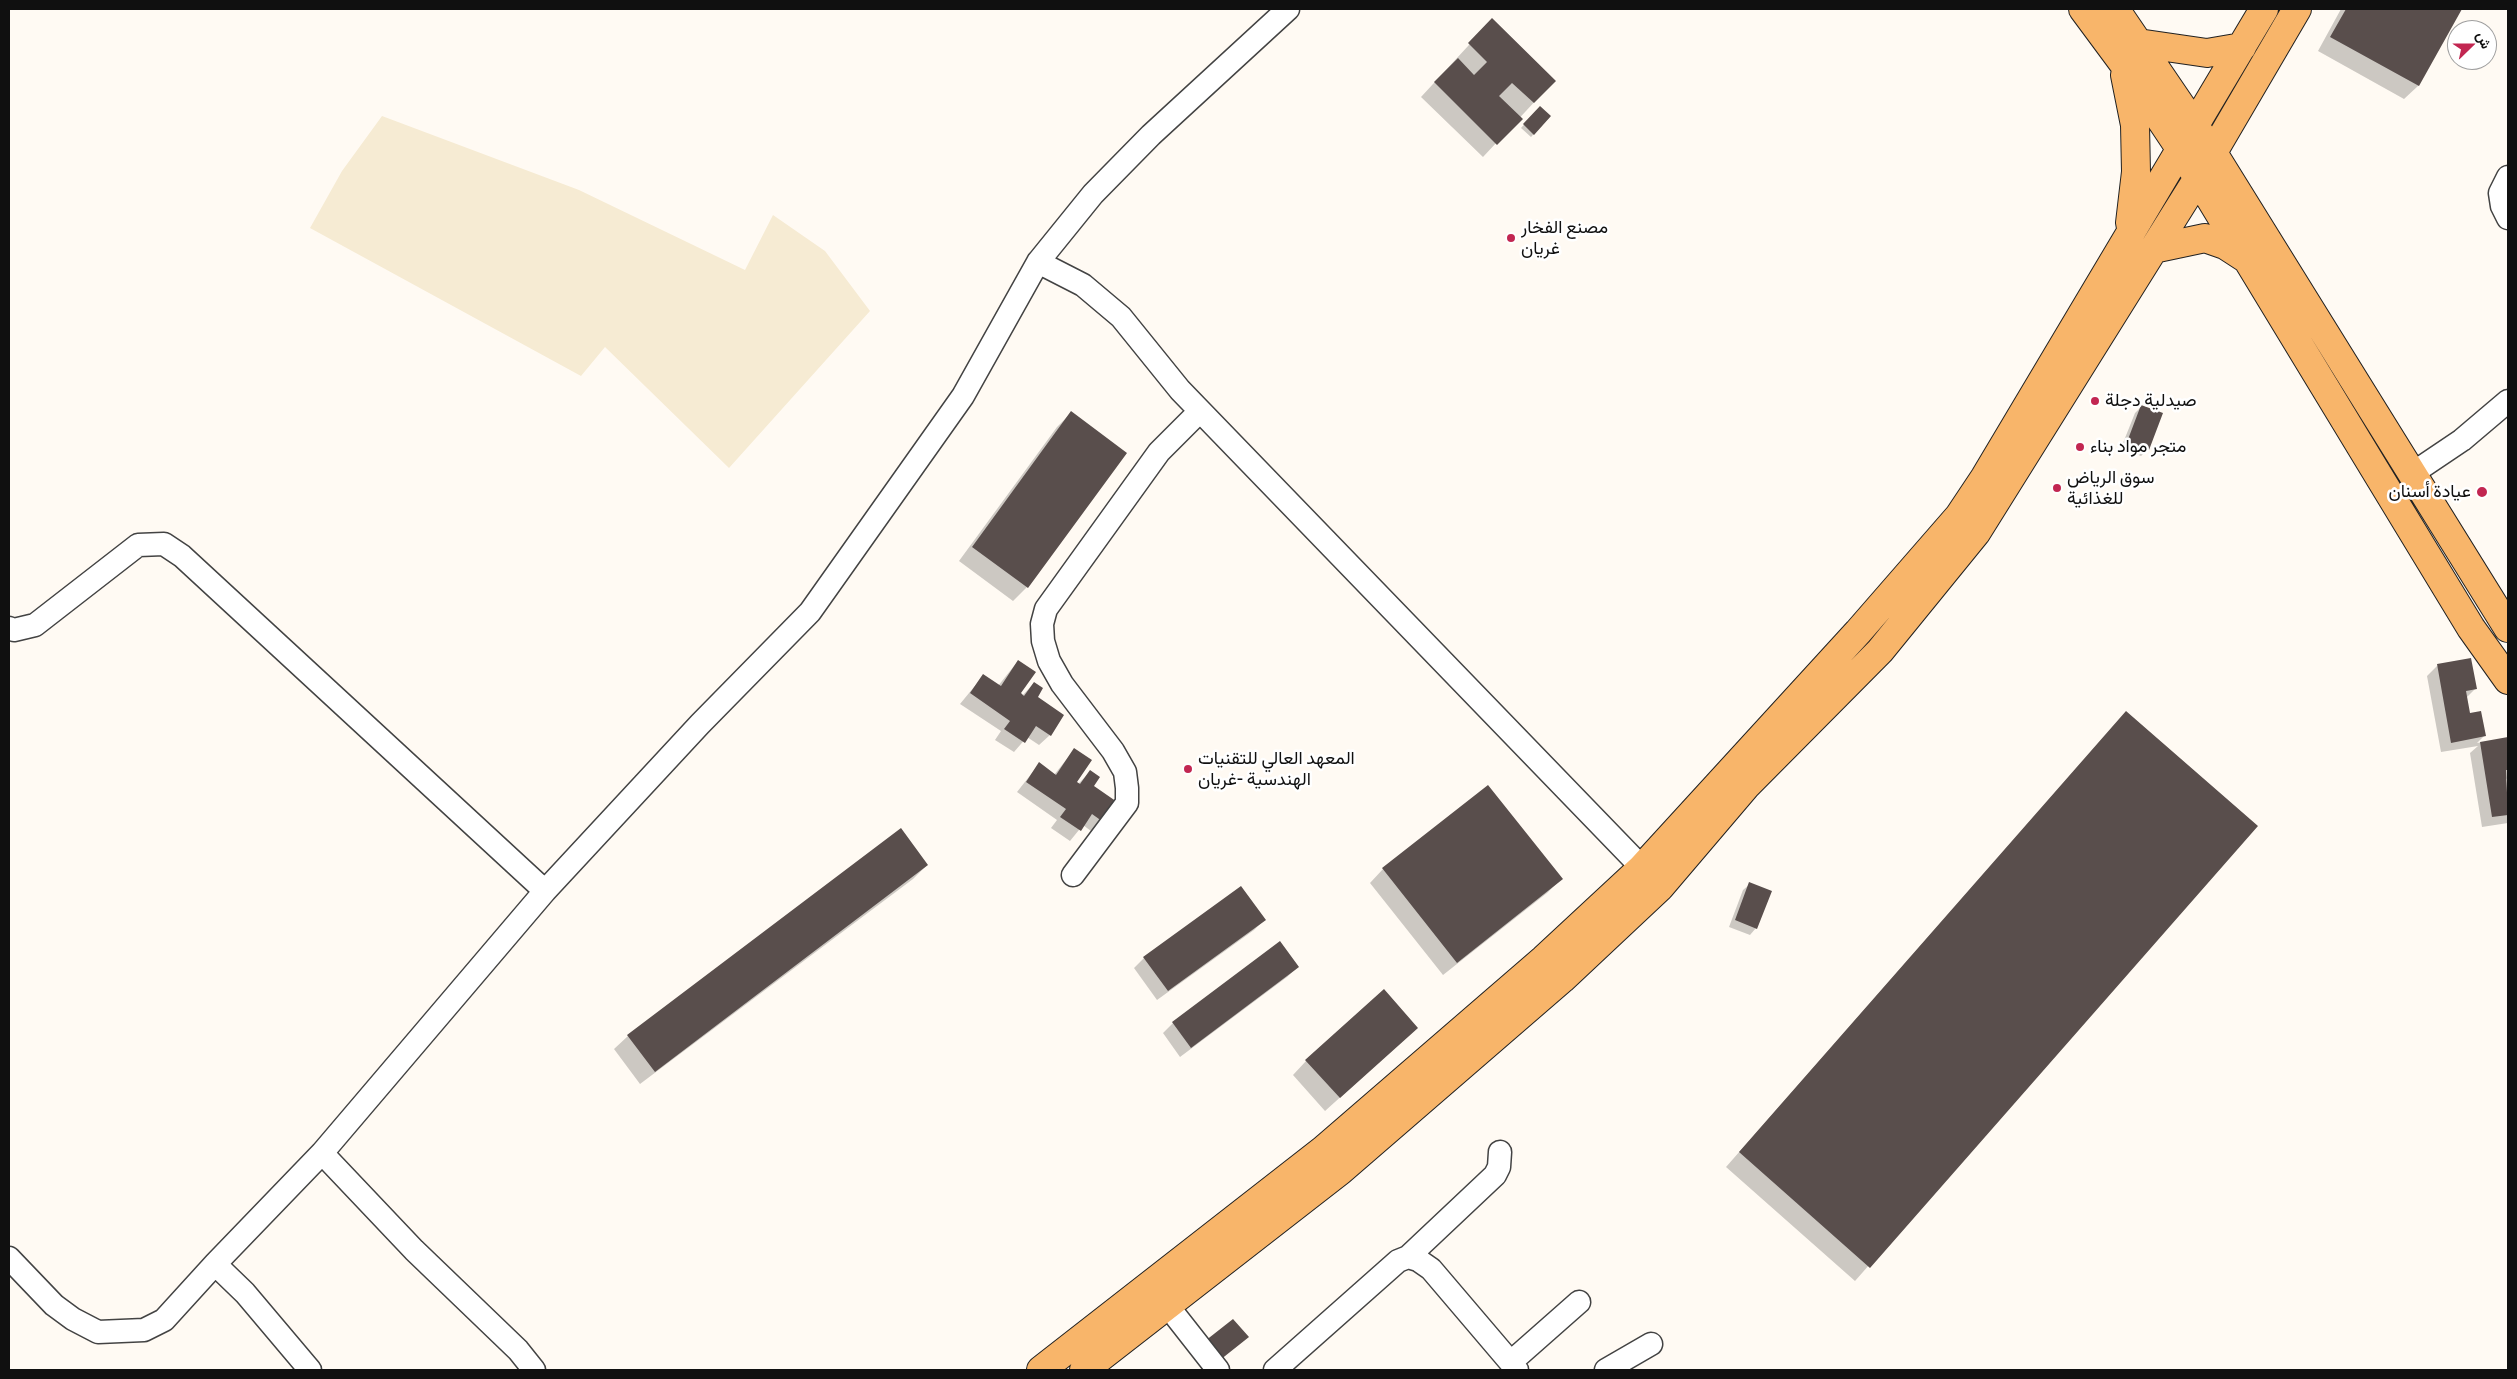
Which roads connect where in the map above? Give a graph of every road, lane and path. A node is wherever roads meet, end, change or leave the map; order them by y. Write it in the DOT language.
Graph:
graph roads {
  1 [pos="1288,9"];
  2 [pos="2083,9"];
  3 [pos="2115,9"];
  4 [pos="2264,9"];
  5 [pos="2297,9"];
  6 [pos="2242,48"];
  7 [pos="2131,53"];
  8 [pos="2187,137"];
  9 [pos="2213,153"];
  10 [pos="2508,177"];
  11 [pos="2198,178"];
  12 [pos="2508,218"];
  13 [pos="2129,232"];
  14 [pos="2153,249"];
  15 [pos="2247,259"];
  16 [pos="1038,262"];
  17 [pos="2508,401"];
  18 [pos="1200,411"];
  19 [pos="2413,473"];
  20 [pos="1967,524"];
  21 [pos="9,628"];
  22 [pos="2508,628"];
  23 [pos="2508,680"];
  24 [pos="1739,779"];
  25 [pos="1642,868"];
  26 [pos="1073,875"];
  27 [pos="1660,887"];
  28 [pos="545,891"];
  29 [pos="1500,1152"];
  30 [pos="322,1153"];
  31 [pos="1408,1257"];
  32 [pos="9,1258"];
  33 [pos="215,1264"];
  34 [pos="1196,1266"];
  35 [pos="1579,1302"];
  36 [pos="1167,1305"];
  37 [pos="1651,1344"];
  38 [pos="1514,1366"];
  39 [pos="310,1370"];
  40 [pos="534,1370"];
  41 [pos="1041,1370"];
  42 [pos="1084,1370"];
  43 [pos="1218,1370"];
  44 [pos="1275,1370"];
  45 [pos="1606,1370"];
  1 -- 16 [label="street"];
  2 -- 7 [label="main road"];
  3 -- 7 [label="main road"];
  4 -- 6 [label="main road"];
  5 -- 9 [label="main road"];
  6 -- 7 [label="main road"];
  6 -- 8 [label="main road"];
  7 -- 8 [label="main road"];
  7 -- 13 [label="main road"];
  8 -- 9 [label="main road"];
  8 -- 11 [label="main road"];
  8 -- 13 [label="main road"];
  9 -- 11 [label="main road"];
  9 -- 19 [label="main road"];
  10 -- 12 [label="street"];
  11 -- 14 [label="main road"];
  11 -- 15 [label="main road"];
  13 -- 20 [label="main road"];
  14 -- 15 [label="main road"];
  14 -- 20 [label="main road"];
  15 -- 23 [label="main road"];
  16 -- 18 [label="street"];
  16 -- 28 [label="street"];
  17 -- 19 [label="street"];
  18 -- 25 [label="street"];
  18 -- 26 [label="street"];
  19 -- 22 [label="main road"];
  20 -- 24 [label="main road"];
  21 -- 28 [label="street"];
  24 -- 25 [label="main road"];
  24 -- 27 [label="main road"];
  25 -- 27 [label="street"];
  25 -- 34 [label="main road"];
  27 -- 34 [label="main road"];
  28 -- 30 [label="street"];
  29 -- 31 [label="street"];
  30 -- 33 [label="street"];
  30 -- 40 [label="street"];
  31 -- 38 [label="street"];
  31 -- 44 [label="street"];
  32 -- 33 [label="street"];
  33 -- 39 [label="street"];
  34 -- 36 [label="main road"];
  34 -- 41 [label="main road"];
  35 -- 38 [label="street"];
  36 -- 42 [label="main road"];
  36 -- 43 [label="street"];
  37 -- 45 [label="street"];
}
